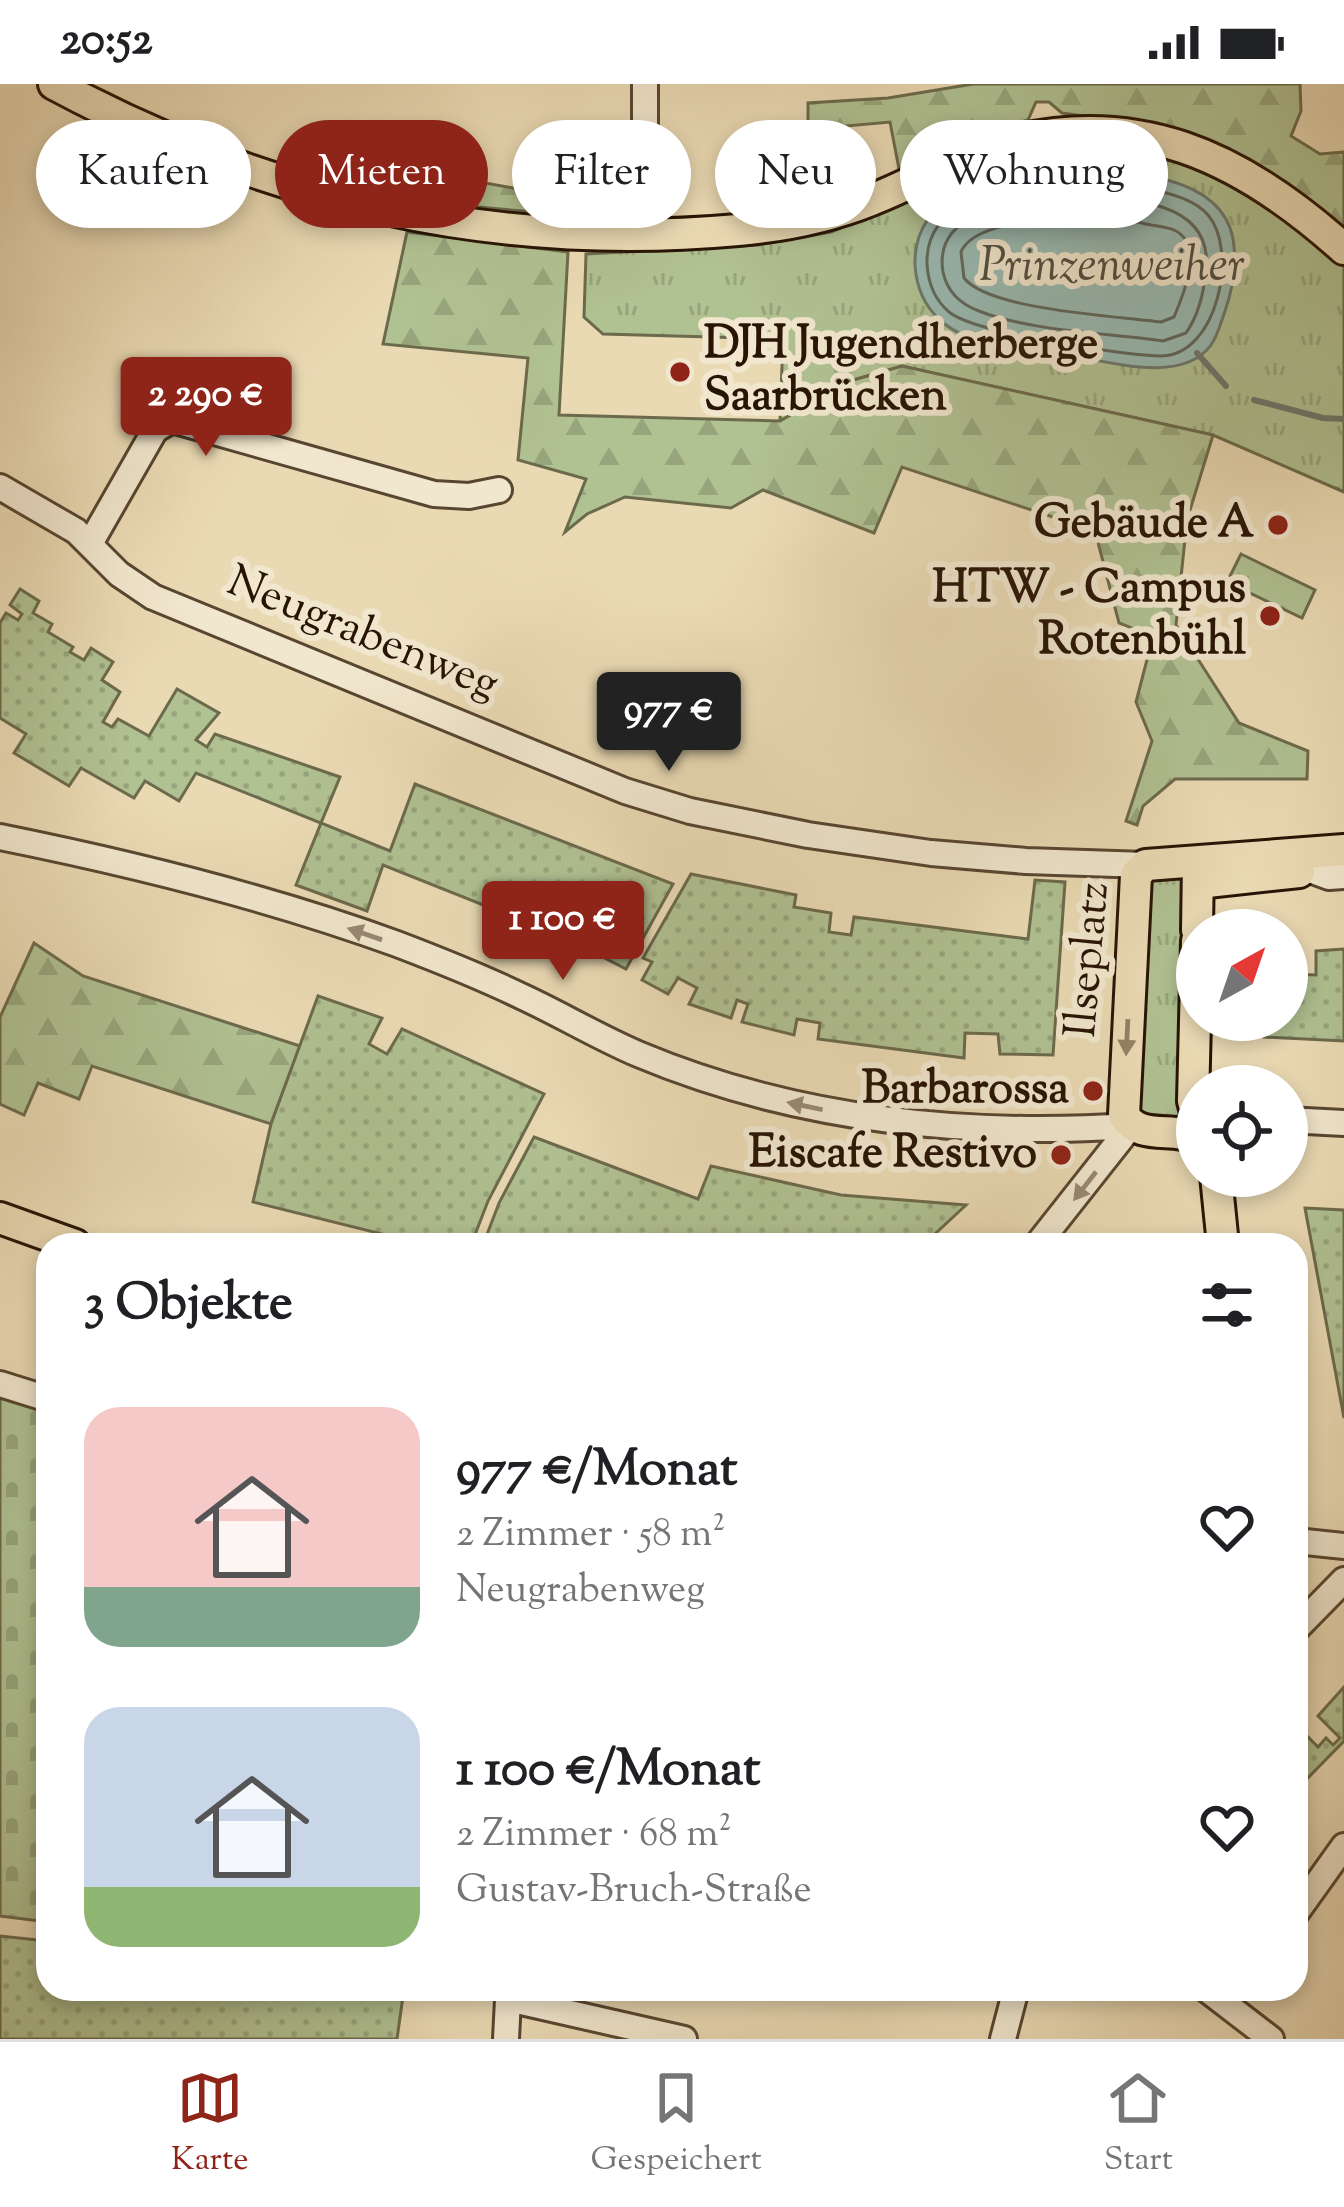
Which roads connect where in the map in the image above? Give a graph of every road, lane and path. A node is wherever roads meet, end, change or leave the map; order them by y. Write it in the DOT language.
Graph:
graph roads {
  1 [pos="54,84"];
  2 [pos="646,84"];
  3 [pos="645,234"];
  4 [pos="1344,249"];
  5 [pos="499,490"];
  6 [pos="4,498"];
  7 [pos="91,542"];
  8 [pos="0,837"];
  9 [pos="1344,850"];
  10 [pos="1344,862"];
  11 [pos="1146,865"];
  12 [pos="1310,870"];
  13 [pos="1198,873"];
  14 [pos="1344,876"];
  15 [pos="1197,909"];
  16 [pos="1308,1121"];
  17 [pos="1344,1123"];
  18 [pos="1130,1126"];
  19 [pos="1176,1128"];
  20 [pos="1218,1197"];
  21 [pos="0,1218"];
  22 [pos="42,1233"];
  23 [pos="1046,1233"];
  24 [pos="1222,1233"];
  25 [pos="0,1384"];
  26 [pos="36,1395"];
  27 [pos="1308,1542"];
  28 [pos="1344,1546"];
  29 [pos="1344,1580"];
  30 [pos="1308,1618"];
  31 [pos="1344,1846"];
  32 [pos="1308,1896"];
  33 [pos="519,2001"];
  34 [pos="540,2001"];
  35 [pos="1013,2001"];
  36 [pos="1242,2001"];
  37 [pos="506,2039"];
  38 [pos="684,2039"];
  39 [pos="1003,2039"];
  40 [pos="1271,2039"];
  1 -- 3 [label="main road"];
  2 -- 3 [label="street"];
  3 -- 4 [label="main road"];
  5 -- 7 [label="street"];
  6 -- 7 [label="street, Neugrabenweg"];
  7 -- 11 [label="street, Neugrabenweg"];
  18 -- 8 [label="street, one-way"];
  9 -- 13 [label="main road"];
  10 -- 12 [label="main road"];
  11 -- 13 [label="main road, Ilseplatz"];
  11 -- 18 [label="main road, Ilseplatz, one-way"];
  12 -- 13 [label="main road"];
  12 -- 14 [label="street"];
  13 -- 15 [label="main road"];
  16 -- 17 [label="street"];
  18 -- 19 [label="main road"];
  18 -- 23 [label="street, one-way"];
  20 -- 24 [label="main road"];
  21 -- 22 [label="main road"];
  25 -- 26 [label="street"];
  27 -- 28 [label="street"];
  29 -- 30 [label="street"];
  31 -- 32 [label="street"];
  33 -- 37 [label="street"];
  34 -- 38 [label="street"];
  35 -- 39 [label="street"];
  36 -- 40 [label="street"];
}
